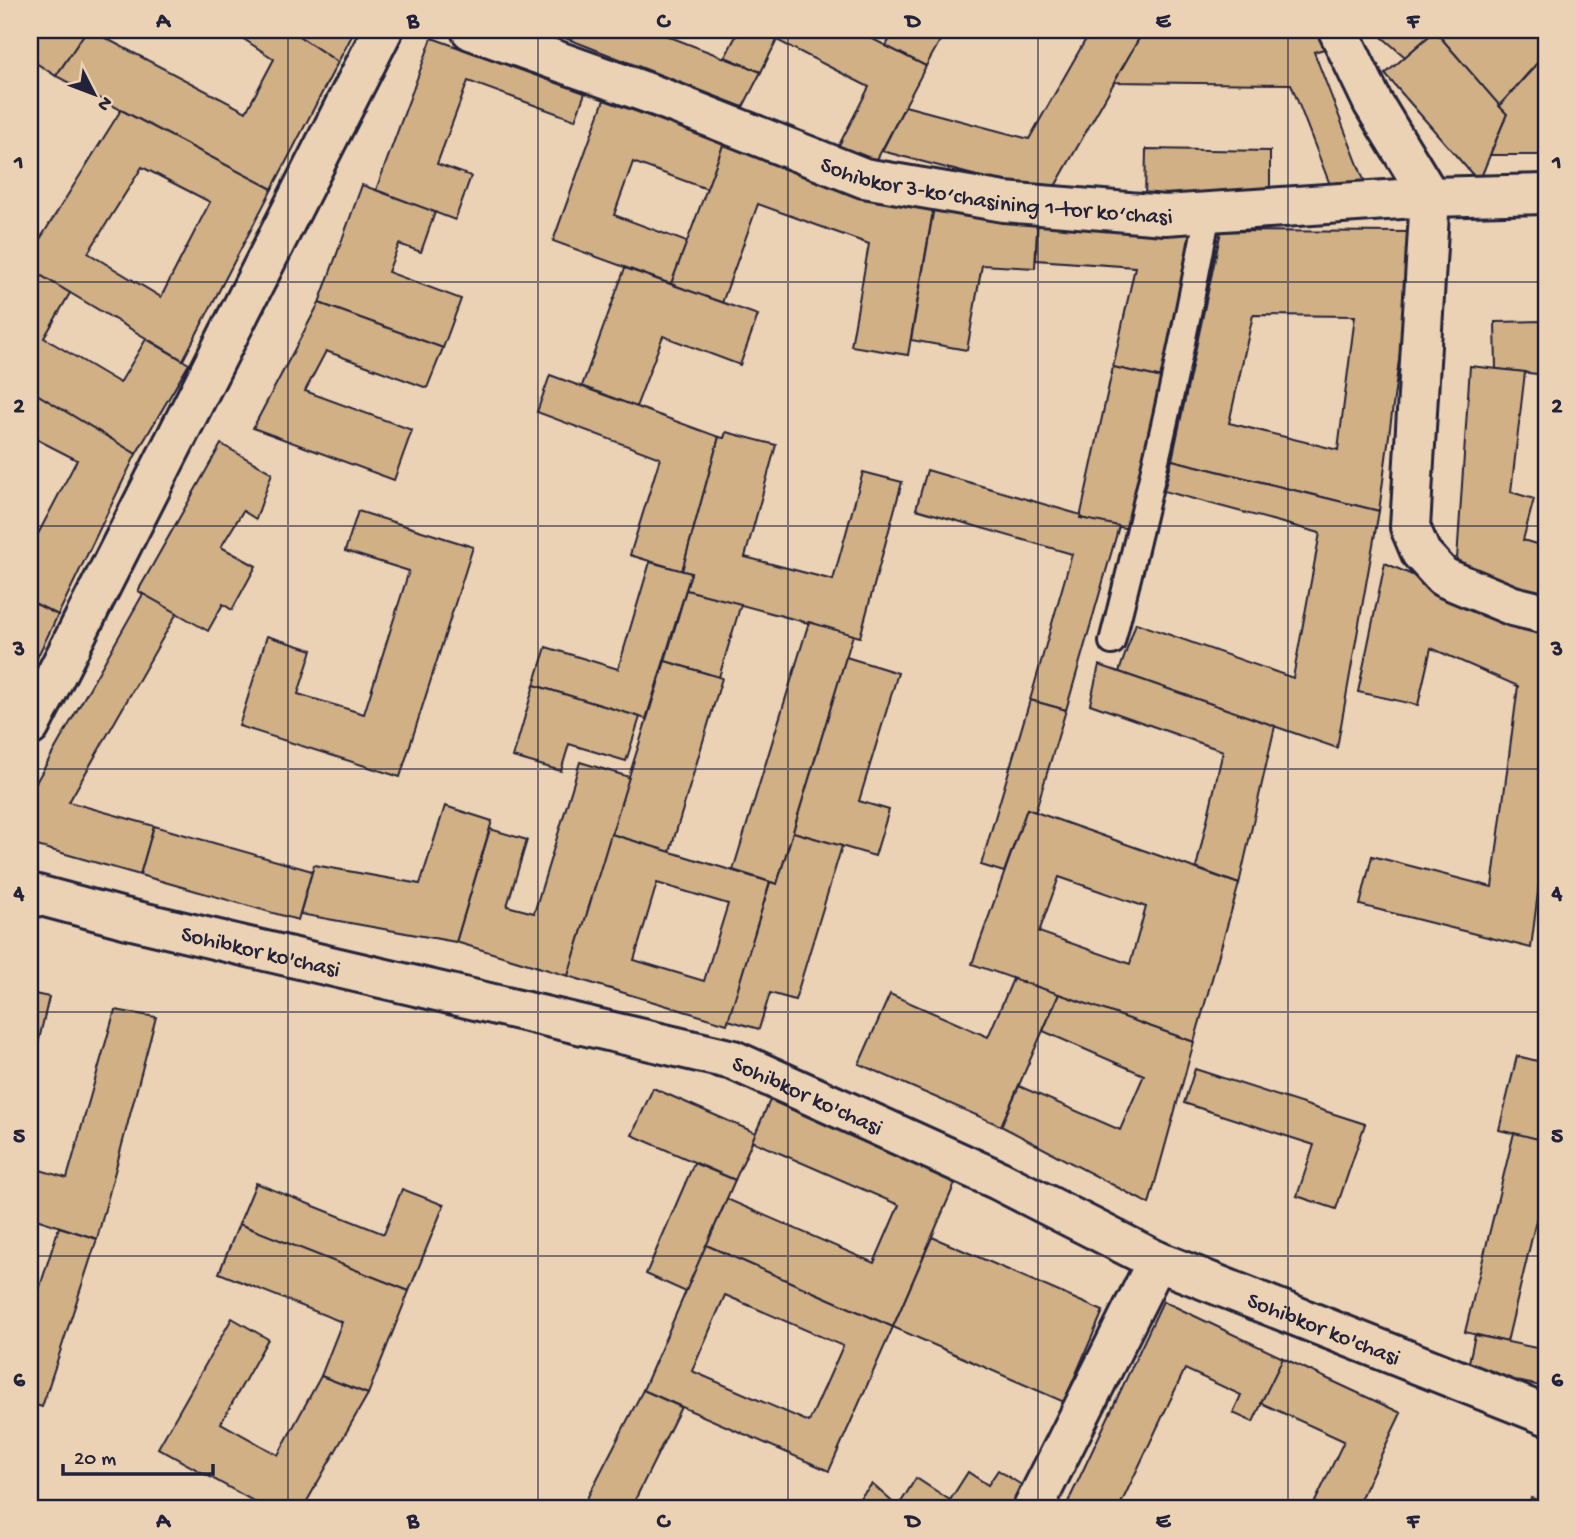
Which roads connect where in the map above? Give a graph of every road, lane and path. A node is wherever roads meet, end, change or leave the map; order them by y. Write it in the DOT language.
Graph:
graph roads {
  1 [pos="383,30"];
  2 [pos="471,30"];
  3 [pos="1338,30"];
  4 [pos="1546,194"];
  5 [pos="1430,197"];
  6 [pos="1208,212"];
  7 [pos="1546,614"];
  8 [pos="1112,642"];
  9 [pos="30,726"];
  10 [pos="30,893"];
  11 [pos="1157,1261"];
  12 [pos="1546,1415"];
  13 [pos="1033,1508"];
  1 -- 9 [label="street"];
  2 -- 6 [label="street, Sohibkor 3-ko‘chasining 1-tor ko‘chasi"];
  3 -- 5 [label="street"];
  4 -- 5 [label="street, Sohibkor 3-ko‘chasining 1-tor ko‘chasi"];
  5 -- 6 [label="street, Sohibkor 3-ko‘chasining 1-tor ko‘chasi"];
  5 -- 7 [label="street"];
  6 -- 8 [label="lane"];
  10 -- 11 [label="street, Sohibkor ko'chasi"];
  11 -- 12 [label="street, Sohibkor ko'chasi"];
  11 -- 13 [label="street"];
}
